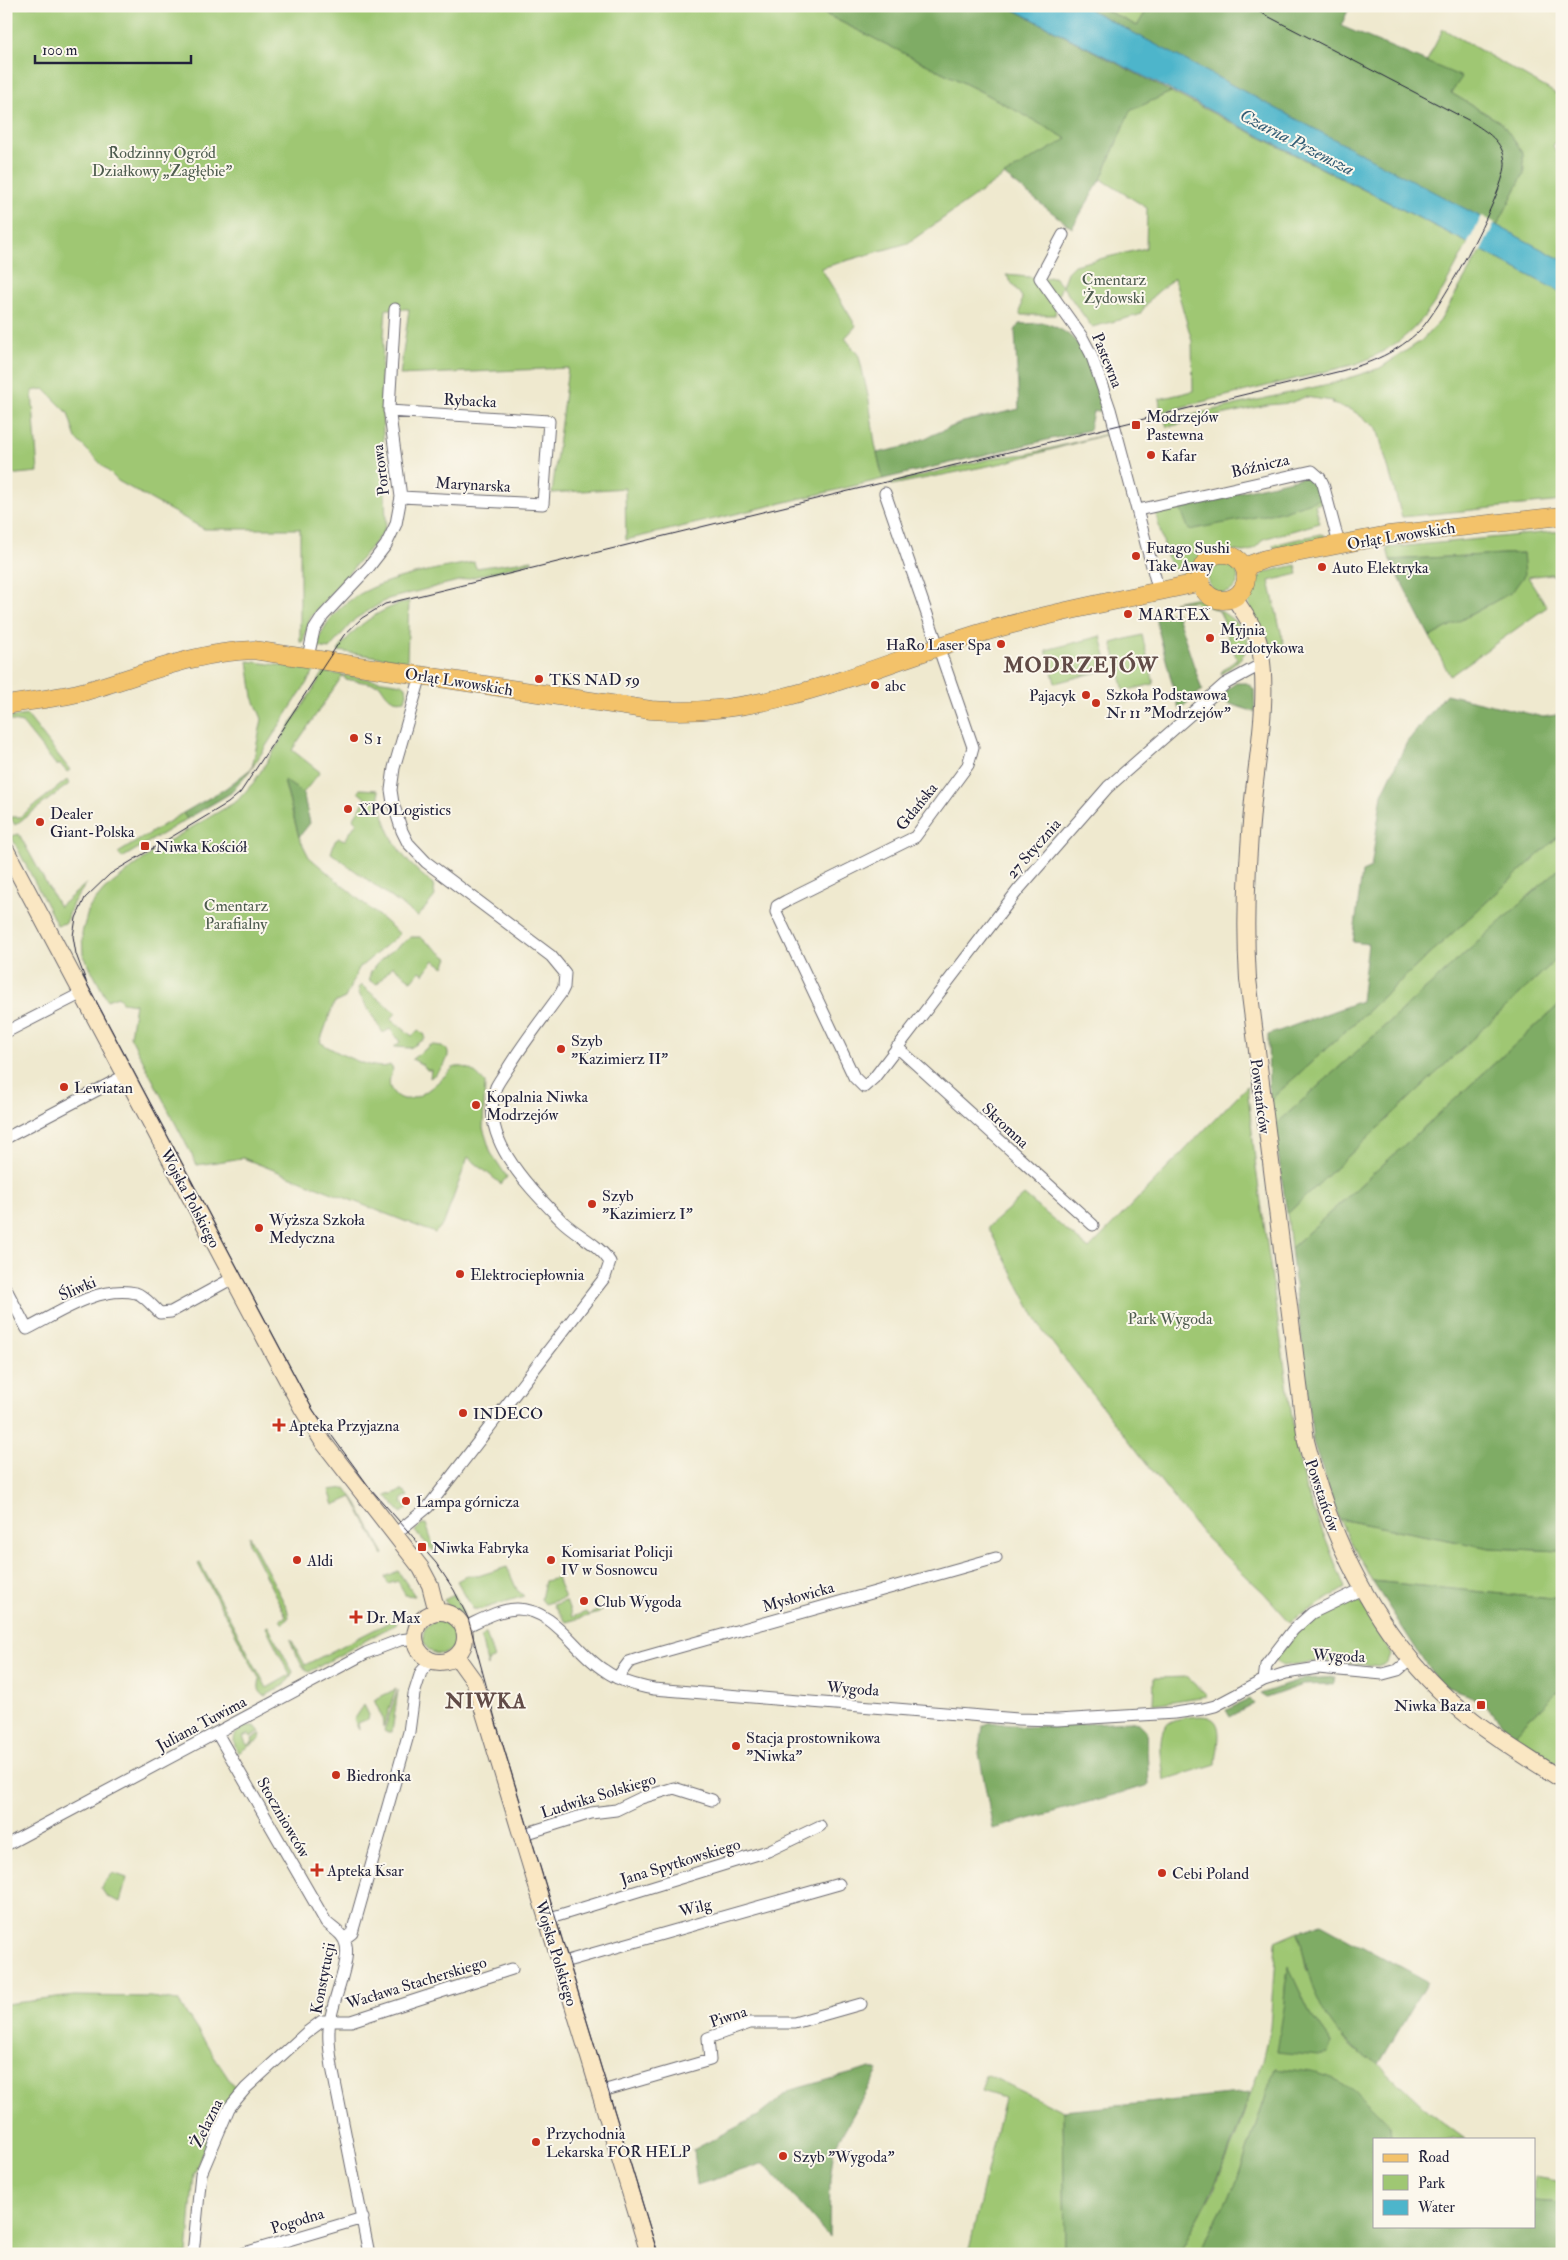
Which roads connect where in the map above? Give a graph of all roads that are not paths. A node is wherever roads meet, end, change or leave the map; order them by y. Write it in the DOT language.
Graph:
graph roads {
  1 [pos="1063,235"];
  2 [pos="395,309"];
  3 [pos="389,411"];
  4 [pos="885,493"];
  5 [pos="401,497"];
  6 [pos="543,504"];
  7 [pos="1138,510"];
  8 [pos="1562,516"];
  9 [pos="1339,544"];
  10 [pos="1244,567"];
  11 [pos="1201,582"];
  12 [pos="1159,592"];
  13 [pos="1234,597"];
  14 [pos="939,648"];
  15 [pos="308,657"];
  16 [pos="1262,664"];
  17 [pos="421,675"];
  18 [pos="6,705"];
  19 [pos="6,850"];
  20 [pos="82,993"];
  21 [pos="6,1032"];
  22 [pos="897,1047"];
  23 [pos="126,1075"];
  24 [pos="864,1087"];
  25 [pos="6,1138"];
  26 [pos="1093,1225"];
  27 [pos="233,1278"];
  28 [pos="6,1289"];
  29 [pos="395,1534"];
  30 [pos="996,1558"];
  31 [pos="1362,1589"];
  32 [pos="437,1612"];
  33 [pos="462,1628"];
  34 [pos="414,1638"];
  35 [pos="456,1656"];
  36 [pos="1410,1660"];
  37 [pos="426,1666"];
  38 [pos="617,1678"];
  39 [pos="1264,1680"];
  40 [pos="217,1732"];
  41 [pos="1562,1780"];
  42 [pos="712,1800"];
  43 [pos="820,1826"];
  44 [pos="521,1835"];
  45 [pos="6,1845"];
  46 [pos="839,1884"];
  47 [pos="547,1919"];
  48 [pos="344,1939"];
  49 [pos="560,1963"];
  50 [pos="512,1969"];
  51 [pos="861,2004"];
  52 [pos="330,2021"];
  53 [pos="599,2092"];
  54 [pos="363,2218"];
  55 [pos="646,2253"];
  56 [pos="193,2254"];
  57 [pos="241,2254"];
  58 [pos="369,2254"];
  1 -- 7 [label="street, Pastewna"];
  2 -- 3 [label="street, Portowa"];
  3 -- 5 [label="street, Portowa"];
  3 -- 6 [label="street, Rybacka"];
  4 -- 14 [label="street, Gdańska"];
  5 -- 6 [label="street, Marynarska"];
  5 -- 15 [label="street, Portowa"];
  7 -- 9 [label="street, Bóźnicza"];
  7 -- 12 [label="street"];
  8 -- 9 [label="main road, Orląt Lwowskich"];
  9 -- 10 [label="main road, Orląt Lwowskich"];
  10 -- 11 [label="main road"];
  10 -- 13 [label="main road"];
  11 -- 12 [label="main road, Orląt Lwowskich"];
  11 -- 13 [label="main road"];
  12 -- 14 [label="main road, Orląt Lwowskich"];
  13 -- 16 [label="main road, Powstańców"];
  14 -- 17 [label="main road, Orląt Lwowskich"];
  14 -- 24 [label="street, Gdańska"];
  15 -- 17 [label="main road, Orląt Lwowskich"];
  15 -- 18 [label="main road, Orląt Lwowskich"];
  16 -- 22 [label="street, 27 Stycznia"];
  16 -- 31 [label="main road, Powstańców"];
  17 -- 29 [label="street"];
  19 -- 20 [label="main road, Wojska Polskiego"];
  20 -- 21 [label="street"];
  20 -- 23 [label="main road, Wojska Polskiego"];
  22 -- 24 [label="street, 27 Stycznia"];
  22 -- 26 [label="street, Skromna"];
  23 -- 25 [label="street"];
  23 -- 27 [label="main road, Wojska Polskiego"];
  27 -- 28 [label="street, Śliwki"];
  27 -- 29 [label="main road, Wojska Polskiego"];
  29 -- 32 [label="main road, Wojska Polskiego"];
  30 -- 38 [label="street, Mysłowicka"];
  31 -- 36 [label="main road, Powstańców"];
  31 -- 39 [label="street, Wygoda"];
  32 -- 33 [label="main road"];
  32 -- 34 [label="main road"];
  33 -- 35 [label="main road"];
  33 -- 38 [label="street, Wygoda"];
  34 -- 37 [label="main road"];
  34 -- 40 [label="street, Juliana Tuwima"];
  35 -- 37 [label="main road"];
  35 -- 44 [label="main road, Wojska Polskiego"];
  36 -- 39 [label="street, Wygoda"];
  36 -- 41 [label="main road, Powstańców"];
  37 -- 48 [label="street, Konstytucji"];
  38 -- 39 [label="street, Wygoda"];
  40 -- 45 [label="street, Juliana Tuwima"];
  40 -- 48 [label="street, Stoczniowców"];
  42 -- 44 [label="street, Ludwika Solskiego"];
  43 -- 47 [label="street, Jana Spytkowskiego"];
  44 -- 47 [label="main road, Wojska Polskiego"];
  46 -- 49 [label="street, Wilg"];
  47 -- 49 [label="main road, Wojska Polskiego"];
  48 -- 52 [label="street, Konstytucji"];
  49 -- 53 [label="main road, Wojska Polskiego"];
  50 -- 52 [label="street, Wacława Stacherskiego"];
  51 -- 53 [label="street, Piwna"];
  52 -- 54 [label="street, Konstytucji"];
  52 -- 56 [label="street, Żelazna"];
  53 -- 55 [label="main road, Wojska Polskiego"];
  54 -- 57 [label="street, Pogodna"];
  54 -- 58 [label="street, Konstytucji"];
}
